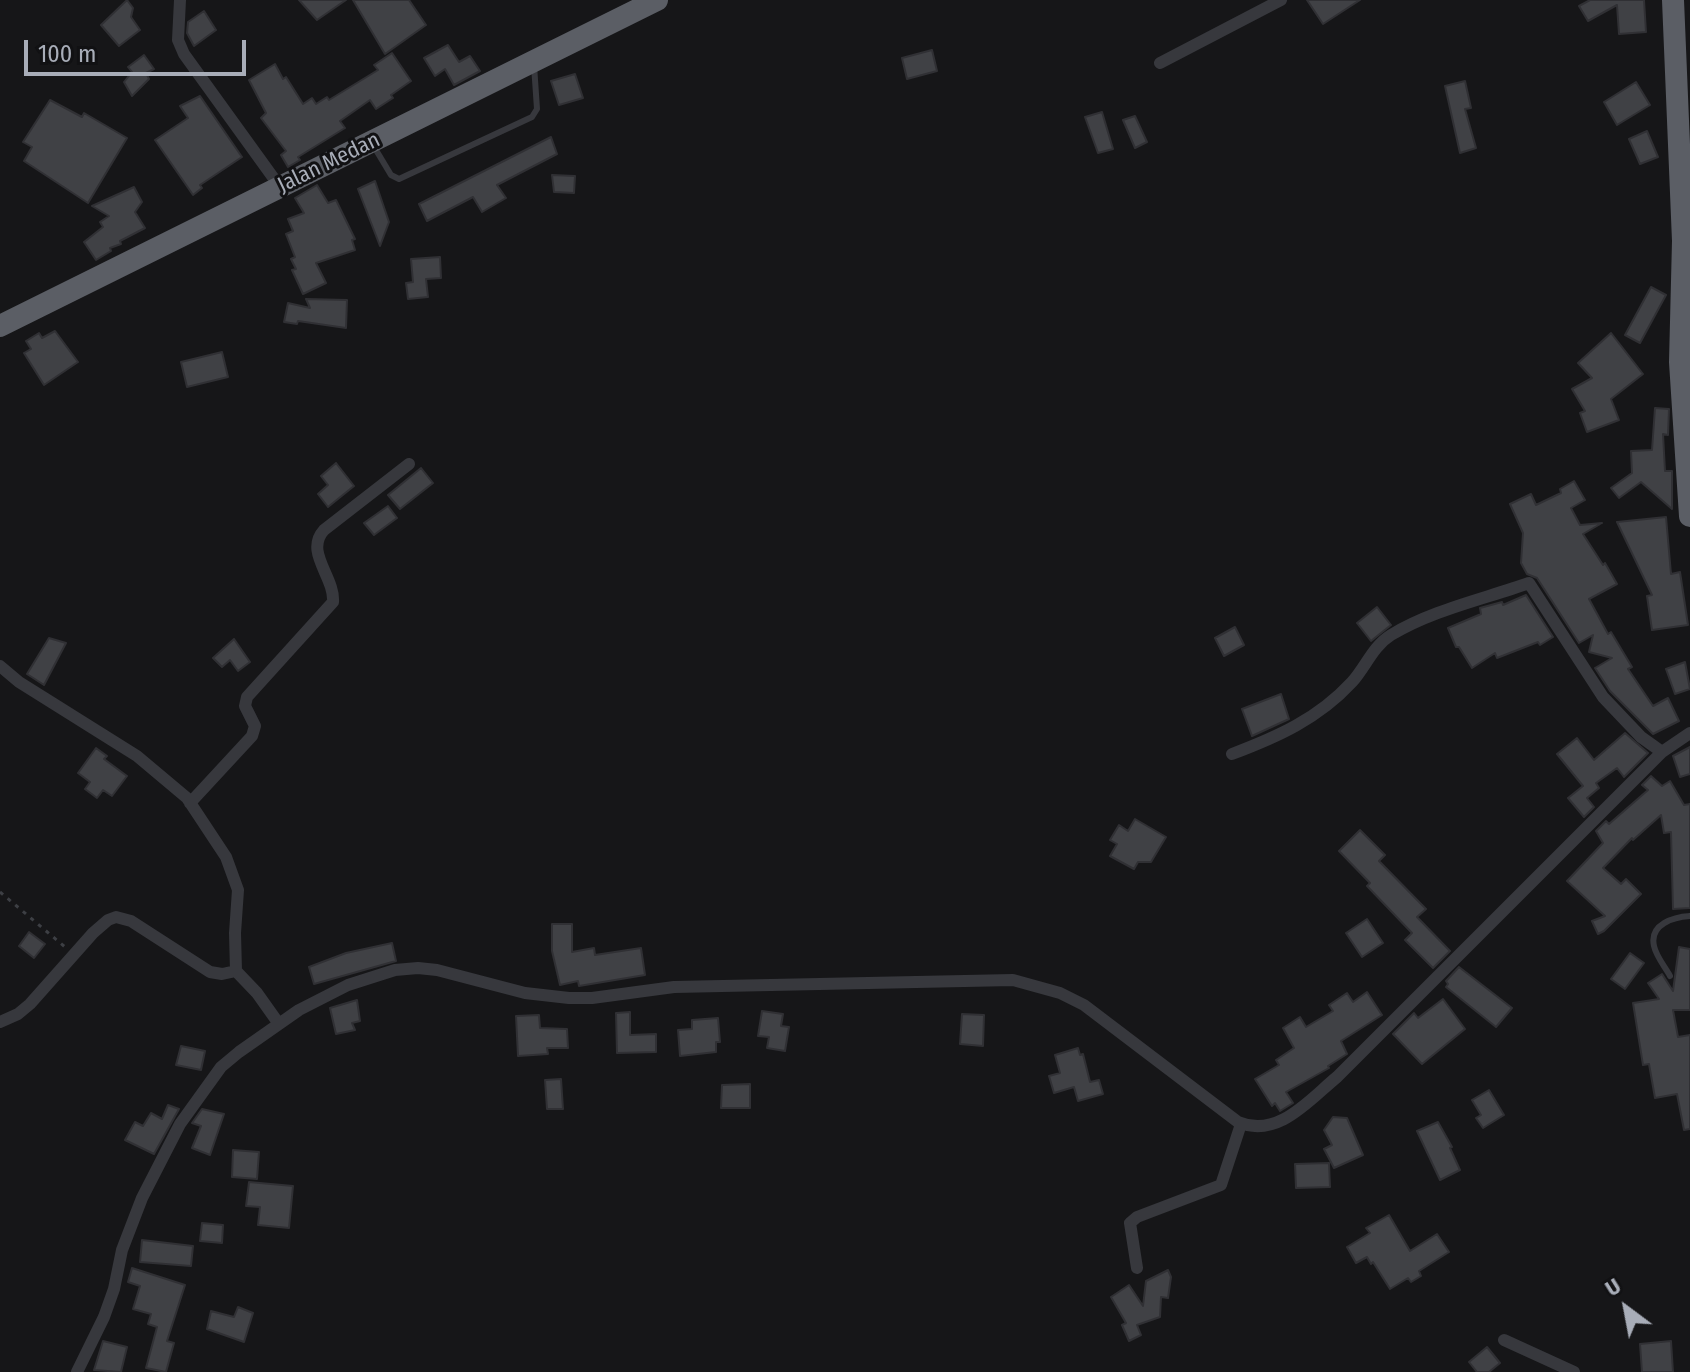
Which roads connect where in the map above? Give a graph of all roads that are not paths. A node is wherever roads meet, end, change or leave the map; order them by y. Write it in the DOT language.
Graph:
graph roads {
  1 [pos="180,0"];
  2 [pos="657,0"];
  3 [pos="1281,0"];
  4 [pos="1673,0"];
  5 [pos="534,62"];
  6 [pos="1160,63"];
  7 [pos="371,142"];
  8 [pos="280,187"];
  9 [pos="0,326"];
  10 [pos="409,464"];
  11 [pos="1690,516"];
  12 [pos="0,666"];
  13 [pos="1690,733"];
  14 [pos="1662,752"];
  15 [pos="1232,754"];
  16 [pos="190,803"];
  17 [pos="1690,916"];
  18 [pos="236,971"];
  19 [pos="1670,976"];
  20 [pos="0,1022"];
  21 [pos="279,1024"];
  22 [pos="1241,1124"];
  23 [pos="1137,1268"];
  24 [pos="1504,1340"];
  25 [pos="77,1372"];
  26 [pos="1574,1372"];
  1 -- 8 [label="street"];
  2 -- 5 [label="highway, Jalan Medan"];
  3 -- 6 [label="street"];
  4 -- 11 [label="highway"];
  5 -- 7 [label="highway, Jalan Medan"];
  5 -- 7 [label="lane"];
  7 -- 8 [label="highway, Jalan Medan"];
  8 -- 9 [label="highway, Jalan Medan"];
  10 -- 16 [label="street"];
  12 -- 16 [label="street"];
  13 -- 14 [label="street"];
  14 -- 15 [label="street"];
  14 -- 22 [label="street"];
  16 -- 18 [label="street"];
  17 -- 19 [label="lane"];
  18 -- 20 [label="street"];
  18 -- 21 [label="street"];
  21 -- 22 [label="street"];
  21 -- 25 [label="street"];
  22 -- 23 [label="street"];
  24 -- 26 [label="street"];
}
